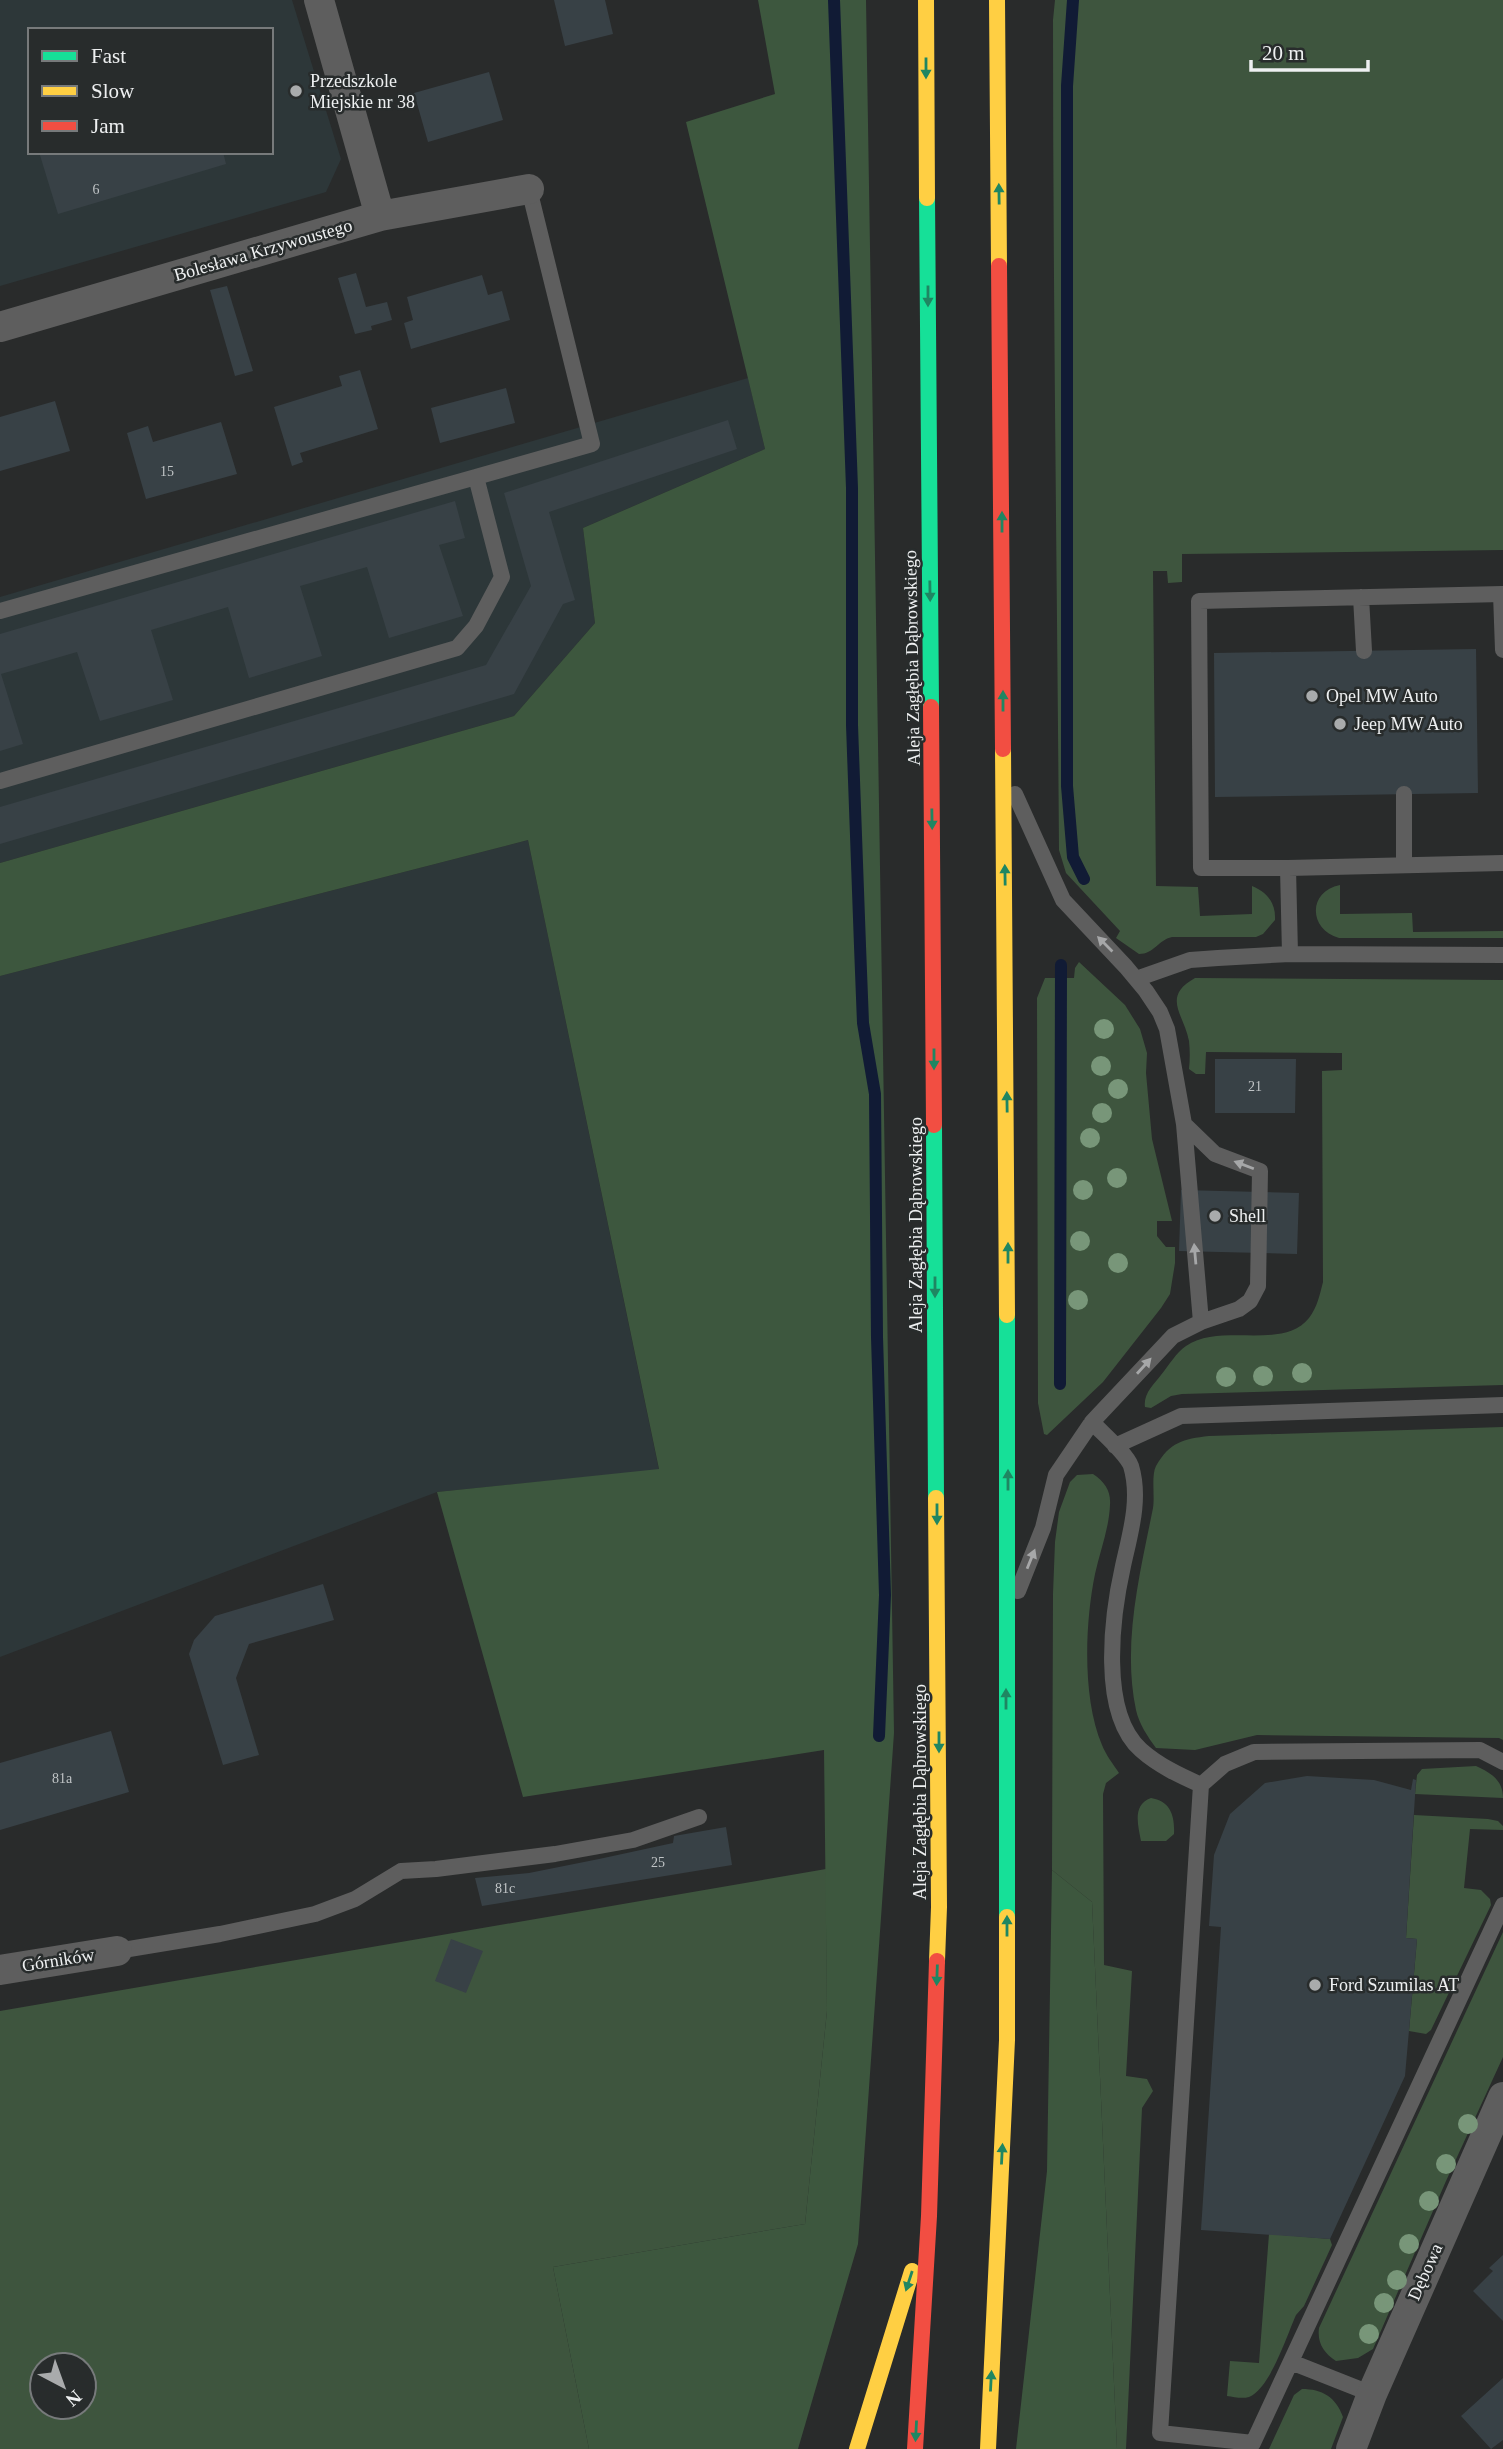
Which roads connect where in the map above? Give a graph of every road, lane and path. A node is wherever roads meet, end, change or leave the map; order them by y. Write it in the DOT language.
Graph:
graph roads {
  1 [pos="320,0"];
  2 [pos="926,0"];
  3 [pos="997,0"];
  4 [pos="529,189"];
  5 [pos="380,216"];
  6 [pos="0,327"];
  7 [pos="476,477"];
  8 [pos="1502,594"];
  9 [pos="1361,597"];
  10 [pos="0,611"];
  11 [pos="1503,650"];
  12 [pos="1364,651"];
  13 [pos="1004,769"];
  14 [pos="0,781"];
  15 [pos="1404,794"];
  16 [pos="1503,863"];
  17 [pos="1404,865"];
  18 [pos="1288,868"];
  19 [pos="1290,954"];
  20 [pos="1503,955"];
  21 [pos="1136,979"];
  22 [pos="1184,1125"];
  23 [pos="1200,1322"];
  24 [pos="1503,1405"];
  25 [pos="1092,1422"];
  26 [pos="1115,1446"];
  27 [pos="1006,1622"];
  28 [pos="1503,1762"];
  29 [pos="1201,1785"];
  30 [pos="699,1817"];
  31 [pos="1503,1905"];
  32 [pos="117,1951"];
  33 [pos="0,1970"];
  34 [pos="1503,2098"];
  35 [pos="929,2216"];
  36 [pos="1291,2362"];
  37 [pos="1372,2394"];
  38 [pos="857,2449"];
  39 [pos="915,2449"];
  40 [pos="988,2449"];
  41 [pos="1351,2449"];
  1 -- 5 [label="street"];
  2 -- 35 [label="main road, Aleja Zagłębia Dąbrowskiego, one-way"];
  13 -- 3 [label="main road, one-way"];
  4 -- 5 [label="street, Bolesława Krzywoustego"];
  4 -- 7 [label="lane"];
  5 -- 6 [label="street, Bolesława Krzywoustego"];
  7 -- 10 [label="lane"];
  7 -- 14 [label="lane"];
  8 -- 9 [label="lane"];
  8 -- 11 [label="lane"];
  9 -- 12 [label="lane"];
  9 -- 18 [label="lane"];
  21 -- 13 [label="lane, one-way"];
  27 -- 13 [label="main road, one-way"];
  15 -- 17 [label="lane"];
  16 -- 17 [label="lane"];
  17 -- 18 [label="lane"];
  18 -- 19 [label="lane"];
  19 -- 20 [label="lane"];
  19 -- 21 [label="lane"];
  21 -- 22 [label="lane"];
  23 -- 22 [label="lane, one-way"];
  23 -- 22 [label="lane, one-way"];
  25 -- 23 [label="lane, one-way"];
  24 -- 26 [label="lane"];
  25 -- 26 [label="lane"];
  27 -- 25 [label="lane, one-way"];
  26 -- 29 [label="lane"];
  40 -- 27 [label="main road, one-way"];
  28 -- 29 [label="lane"];
  29 -- 36 [label="lane"];
  30 -- 32 [label="lane"];
  31 -- 36 [label="lane"];
  32 -- 33 [label="street, Górników"];
  34 -- 37 [label="street, Dębowa"];
  35 -- 38 [label="main road, one-way"];
  35 -- 39 [label="main road, Aleja Zagłębia Dąbrowskiego, one-way"];
  36 -- 37 [label="lane"];
  37 -- 41 [label="street, Dębowa"];
}
